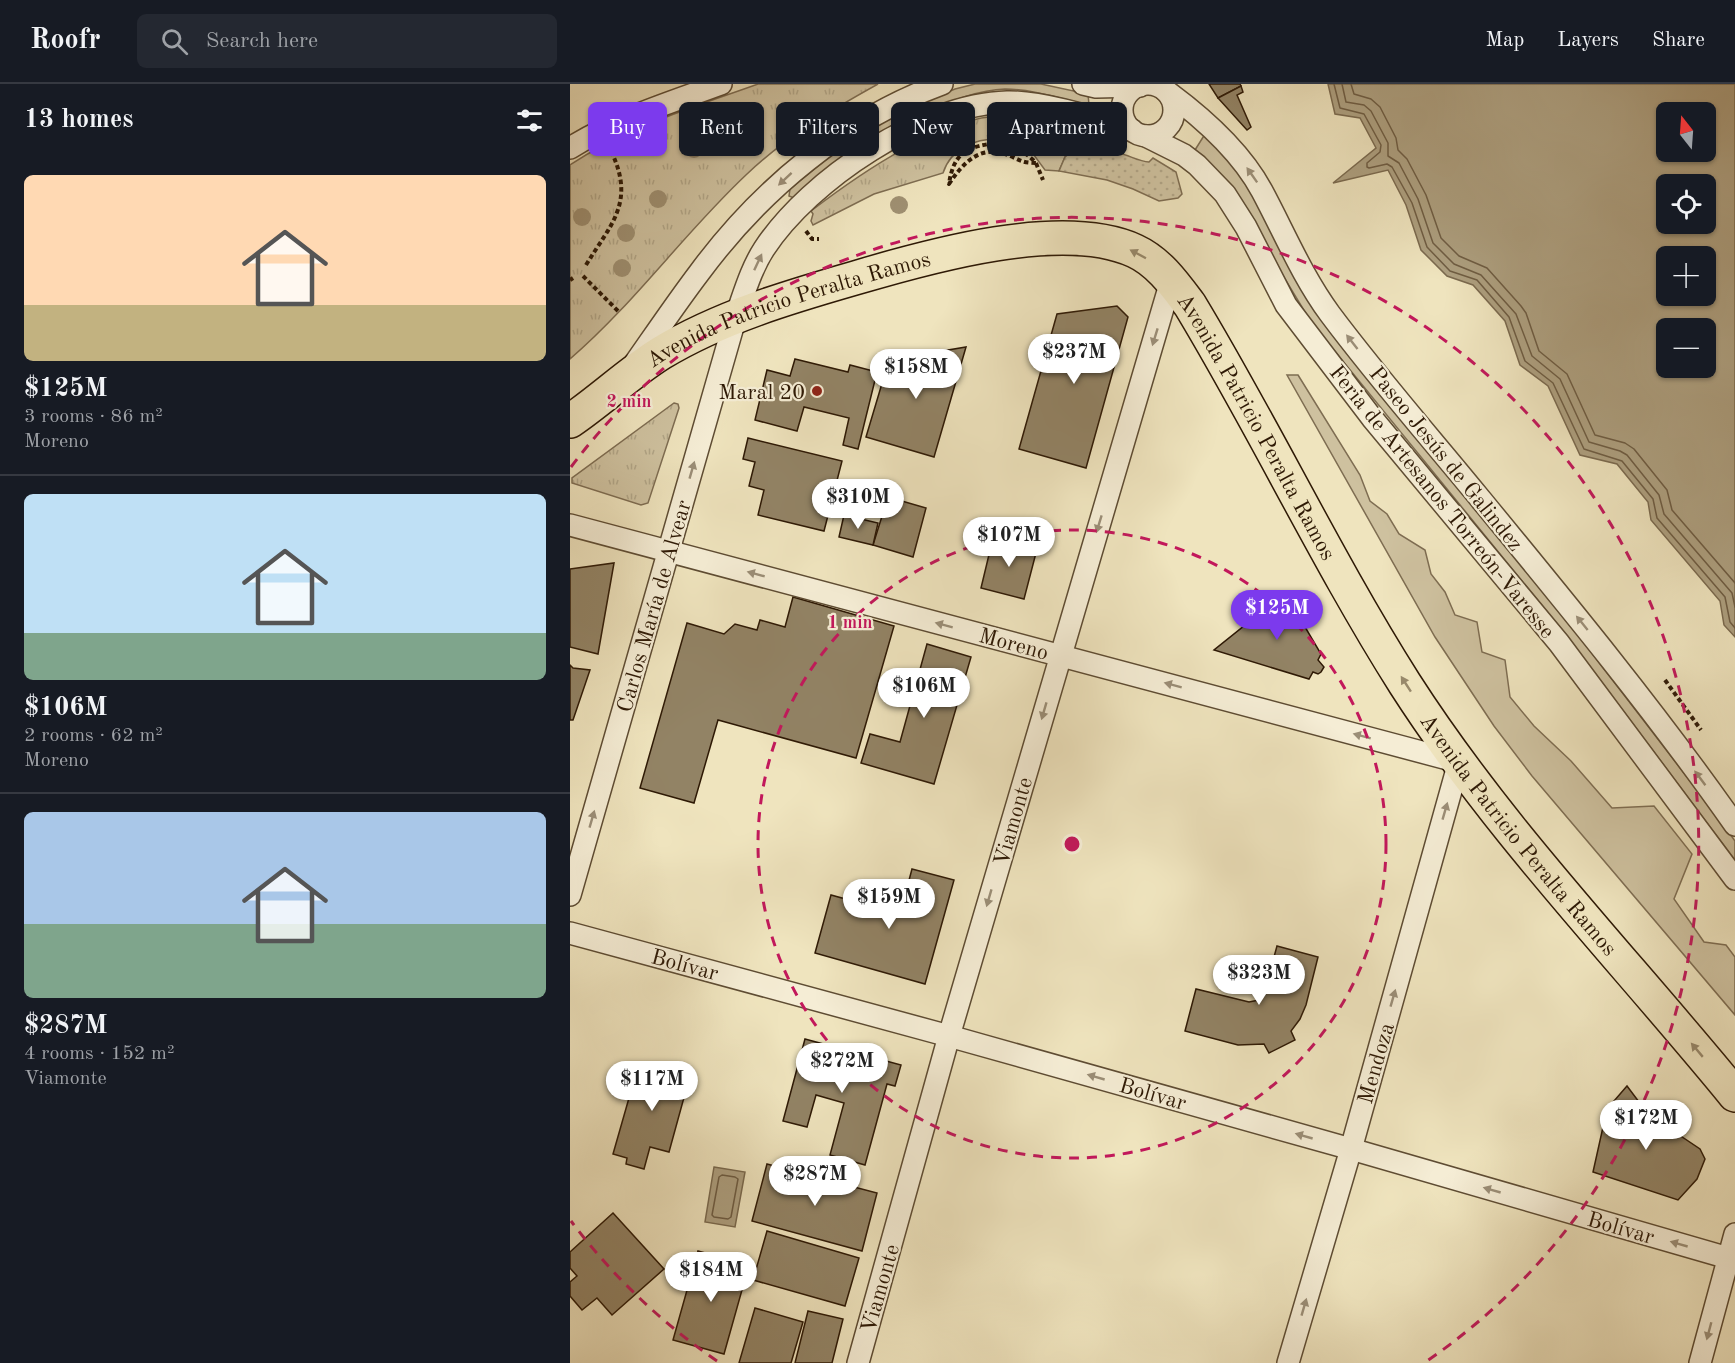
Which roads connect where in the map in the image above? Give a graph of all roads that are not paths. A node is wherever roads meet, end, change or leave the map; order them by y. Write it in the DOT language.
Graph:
graph roads {
  1 [pos="721,84"];
  2 [pos="942,84"];
  3 [pos="1083,84"];
  4 [pos="1140,86"];
  5 [pos="1165,90"];
  6 [pos="1139,133"];
  7 [pos="570,148"];
  8 [pos="1171,281"];
  9 [pos="736,316"];
  10 [pos="621,381"];
  11 [pos="570,421"];
  12 [pos="570,525"];
  13 [pos="669,551"];
  14 [pos="1060,655"];
  15 [pos="1459,762"];
  16 [pos="1735,825"];
  17 [pos="1735,879"];
  18 [pos="570,895"];
  19 [pos="570,933"];
  20 [pos="949,1036"];
  21 [pos="1735,1095"];
  22 [pos="1351,1149"];
  23 [pos="1735,1234"];
  24 [pos="1732,1259"];
  25 [pos="858,1363"];
  26 [pos="1288,1363"];
  27 [pos="1700,1363"];
  1 -- 7 [label="street"];
  2 -- 10 [label="street, one-way"];
  3 -- 4 [label="street"];
  4 -- 5 [label="street"];
  4 -- 6 [label="street"];
  5 -- 6 [label="street"];
  16 -- 5 [label="street, Paseo Jesús de Galindez, one-way"];
  9 -- 6 [label="street, one-way"];
  6 -- 17 [label="street, Feria de Artesanos Torreón-Varesse"];
  8 -- 9 [label="main road, Avenida Patricio Peralta Ramos, one-way"];
  8 -- 14 [label="street, Viamonte, one-way"];
  15 -- 8 [label="main road, Avenida Patricio Peralta Ramos, one-way"];
  9 -- 10 [label="main road, Avenida Patricio Peralta Ramos"];
  13 -- 9 [label="street, Carlos María de Alvear, one-way"];
  10 -- 11 [label="main road, Avenida Patricio Peralta Ramos"];
  12 -- 13 [label="street, Moreno"];
  14 -- 13 [label="street, Moreno, one-way"];
  18 -- 13 [label="street, Carlos María de Alvear, one-way"];
  15 -- 14 [label="street, Moreno, one-way"];
  14 -- 20 [label="street, Viamonte, one-way"];
  21 -- 15 [label="main road, Avenida Patricio Peralta Ramos, one-way"];
  22 -- 15 [label="street, Mendoza, one-way"];
  19 -- 20 [label="street, Bolívar"];
  22 -- 20 [label="street, Bolívar, one-way"];
  20 -- 25 [label="street, Viamonte"];
  24 -- 22 [label="street, Bolívar, one-way"];
  26 -- 22 [label="street, Mendoza, one-way"];
  23 -- 24 [label="street"];
  24 -- 27 [label="street, one-way"];
}
